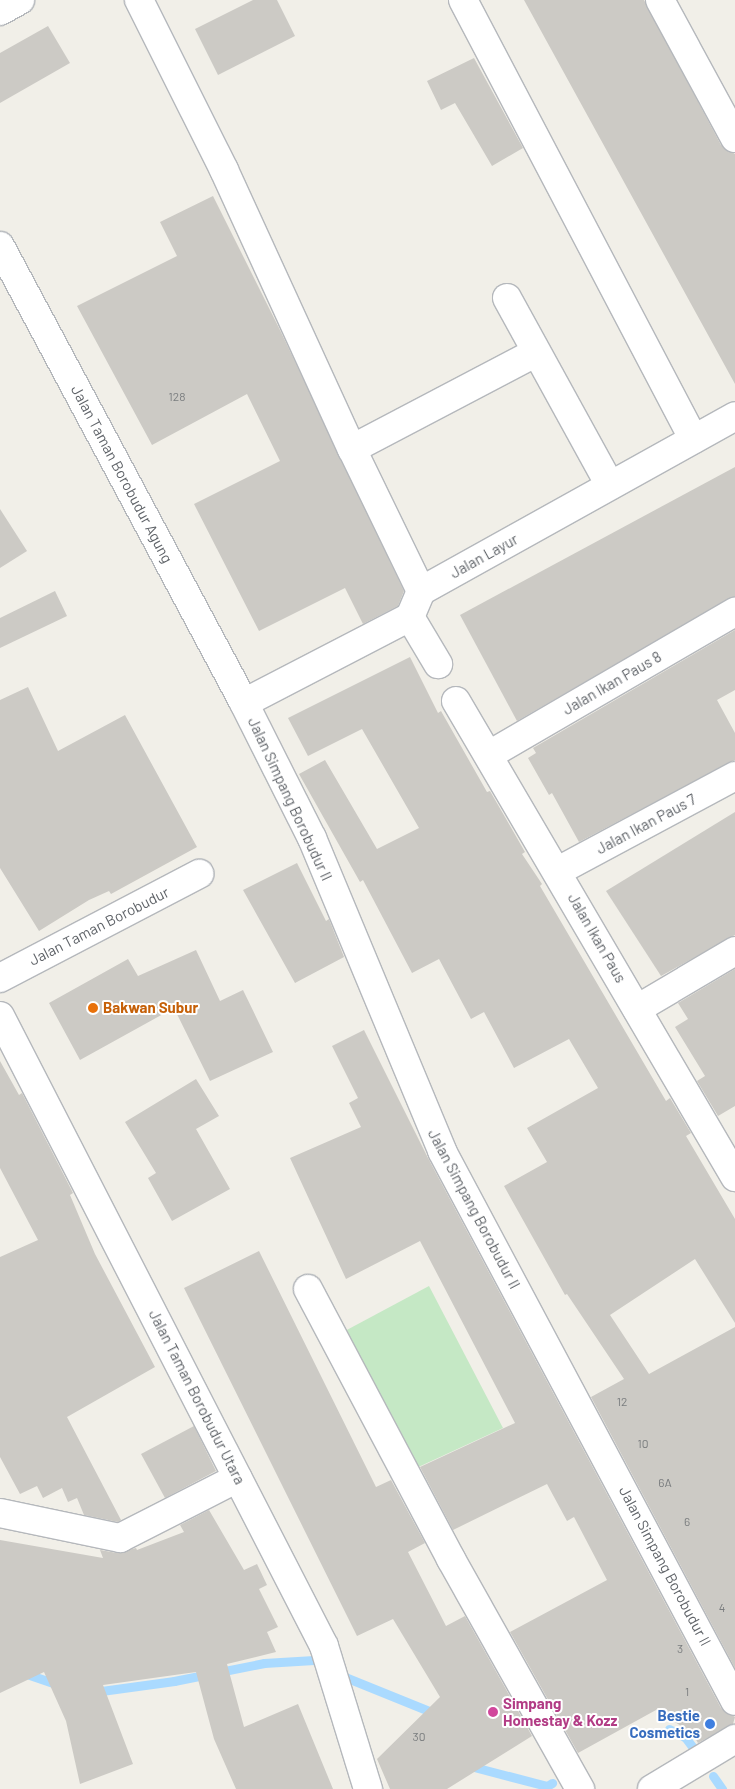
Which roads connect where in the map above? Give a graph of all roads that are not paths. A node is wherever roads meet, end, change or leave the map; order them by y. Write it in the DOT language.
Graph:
graph roads {
  1 [pos="20,0"];
  2 [pos="139,0"];
  3 [pos="463,0"];
  4 [pos="660,0"];
  5 [pos="0,11"];
  6 [pos="735,138"];
  7 [pos="0,246"];
  8 [pos="507,298"];
  9 [pos="535,353"];
  10 [pos="735,416"];
  11 [pos="693,439"];
  12 [pos="352,449"];
  13 [pos="610,485"];
  14 [pos="421,592"];
  15 [pos="735,612"];
  16 [pos="410,617"];
  17 [pos="438,664"];
  18 [pos="456,701"];
  19 [pos="244,702"];
  20 [pos="489,755"];
  21 [pos="735,776"];
  22 [pos="558,871"];
  23 [pos="199,874"];
  24 [pos="735,951"];
  25 [pos="0,978"];
  26 [pos="637,1009"];
  27 [pos="0,1016"];
  28 [pos="725,1137"];
  29 [pos="735,1177"];
  30 [pos="308,1289"];
  31 [pos="238,1478"];
  32 [pos="0,1513"];
  33 [pos="735,1701"];
  34 [pos="735,1739"];
  35 [pos="368,1789"];
  36 [pos="580,1789"];
  37 [pos="652,1789"];
  1 -- 5 [label="street"];
  2 -- 12 [label="street"];
  3 -- 11 [label="street"];
  4 -- 6 [label="street"];
  7 -- 19 [label="street, Jalan Taman Borobudur Agung"];
  8 -- 9 [label="street"];
  9 -- 12 [label="street"];
  9 -- 13 [label="street"];
  10 -- 11 [label="street, Jalan Layur"];
  11 -- 13 [label="street, Jalan Layur"];
  12 -- 14 [label="street"];
  13 -- 14 [label="street, Jalan Layur"];
  14 -- 16 [label="street"];
  15 -- 20 [label="street, Jalan Ikan Paus 8"];
  16 -- 17 [label="street"];
  16 -- 19 [label="street"];
  18 -- 20 [label="street, Jalan Ikan Paus"];
  19 -- 33 [label="street, Jalan Simpang Borobudur II"];
  20 -- 22 [label="street, Jalan Ikan Paus"];
  21 -- 22 [label="street, Jalan Ikan Paus 7"];
  22 -- 26 [label="street, Jalan Ikan Paus"];
  23 -- 25 [label="street, Jalan Taman Borobudur"];
  24 -- 26 [label="street"];
  26 -- 28 [label="street, Jalan Ikan Paus"];
  27 -- 31 [label="street, Jalan Taman Borobudur Utara"];
  28 -- 29 [label="street, Jalan Ikan Paus"];
  30 -- 36 [label="street"];
  31 -- 32 [label="street"];
  31 -- 35 [label="street, Jalan Taman Borobudur Utara"];
  34 -- 37 [label="street"];
}
